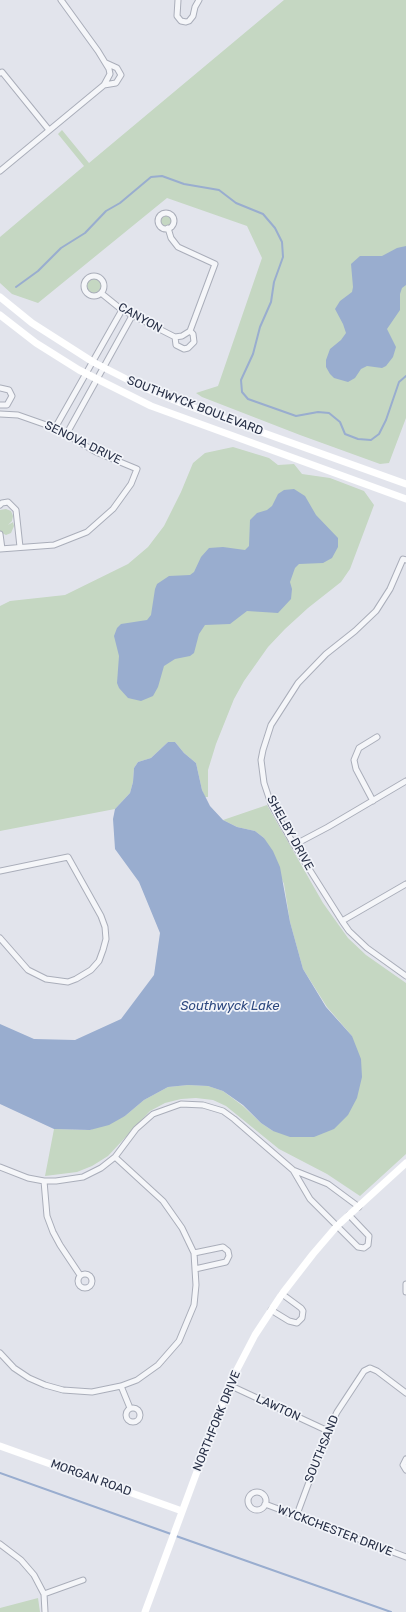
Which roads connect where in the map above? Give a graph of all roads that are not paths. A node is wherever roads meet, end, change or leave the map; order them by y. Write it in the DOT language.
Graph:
graph roads {
  1 [pos="61,0"];
  2 [pos="178,0"];
  3 [pos="199,0"];
  4 [pos="106,63"];
  5 [pos="0,73"];
  6 [pos="104,85"];
  7 [pos="49,130"];
  8 [pos="0,172"];
  9 [pos="168,228"];
  10 [pos="101,293"];
  11 [pos="0,297"];
  12 [pos="122,310"];
  13 [pos="0,314"];
  14 [pos="132,316"];
  15 [pos="190,331"];
  16 [pos="175,337"];
  17 [pos="93,362"];
  18 [pos="103,368"];
  19 [pos="86,374"];
  20 [pos="97,380"];
  21 [pos="0,388"];
  22 [pos="2,405"];
  23 [pos="3,414"];
  24 [pos="55,428"];
  25 [pos="66,435"];
  26 [pos="348,463"];
  27 [pos="343,476"];
  28 [pos="406,484"];
  29 [pos="406,499"];
  30 [pos="0,505"];
  31 [pos="0,534"];
  32 [pos="20,547"];
  33 [pos="1,549"];
  34 [pos="404,560"];
  35 [pos="377,737"];
  36 [pos="406,781"];
  37 [pos="373,801"];
  38 [pos="294,845"];
  39 [pos="0,871"];
  40 [pos="406,884"];
  41 [pos="342,921"];
  42 [pos="0,938"];
  43 [pos="406,976"];
  44 [pos="115,1157"];
  45 [pos="406,1163"];
  46 [pos="0,1167"];
  47 [pos="293,1170"];
  48 [pos="44,1181"];
  49 [pos="359,1207"];
  50 [pos="349,1216"];
  51 [pos="337,1226"];
  52 [pos="194,1253"];
  53 [pos="195,1269"];
  54 [pos="80,1275"];
  55 [pos="406,1284"];
  56 [pos="406,1292"];
  57 [pos="282,1294"];
  58 [pos="271,1310"];
  59 [pos="0,1353"];
  60 [pos="229,1385"];
  61 [pos="121,1386"];
  62 [pos="406,1393"];
  63 [pos="130,1408"];
  64 [pos="328,1431"];
  65 [pos="0,1446"];
  66 [pos="406,1459"];
  67 [pos="406,1470"];
  68 [pos="265,1504"];
  69 [pos="182,1511"];
  70 [pos="296,1517"];
  71 [pos="0,1544"];
  72 [pos="406,1557"];
  73 [pos="83,1580"];
  74 [pos="44,1594"];
  75 [pos="45,1612"];
  76 [pos="145,1612"];
  1 -- 4 [label="street"];
  2 -- 3 [label="street"];
  4 -- 6 [label="street"];
  4 -- 6 [label="street"];
  5 -- 7 [label="street"];
  6 -- 7 [label="street"];
  7 -- 8 [label="street"];
  9 -- 15 [label="street"];
  10 -- 12 [label="street, CANYON"];
  11 -- 17 [label="street, SOUTHWYCK BOULEVARD"];
  12 -- 14 [label="street, CANYON"];
  12 -- 17 [label="street"];
  13 -- 19 [label="street, SOUTHWYCK BOULEVARD"];
  14 -- 16 [label="street, CANYON"];
  14 -- 18 [label="street"];
  15 -- 16 [label="street, CANYON"];
  15 -- 16 [label="street"];
  17 -- 18 [label="street, SOUTHWYCK BOULEVARD"];
  17 -- 19 [label="street"];
  18 -- 20 [label="street"];
  18 -- 26 [label="street, SOUTHWYCK BOULEVARD"];
  19 -- 20 [label="street, SOUTHWYCK BOULEVARD"];
  19 -- 24 [label="street"];
  20 -- 25 [label="street"];
  20 -- 27 [label="street, SOUTHWYCK BOULEVARD"];
  21 -- 22 [label="street"];
  22 -- 23 [label="street"];
  23 -- 24 [label="street, SENOVA DRIVE"];
  24 -- 25 [label="street, SENOVA DRIVE"];
  25 -- 32 [label="street, SENOVA DRIVE"];
  26 -- 27 [label="street"];
  26 -- 28 [label="street, SOUTHWYCK BOULEVARD"];
  27 -- 29 [label="street, SOUTHWYCK BOULEVARD"];
  30 -- 32 [label="street"];
  31 -- 33 [label="street"];
  32 -- 33 [label="street"];
  34 -- 38 [label="street, SHELBY DRIVE"];
  35 -- 37 [label="street"];
  36 -- 37 [label="street"];
  37 -- 38 [label="street"];
  38 -- 41 [label="street, SHELBY DRIVE"];
  39 -- 42 [label="street"];
  40 -- 41 [label="street"];
  41 -- 43 [label="street, SHELBY DRIVE"];
  44 -- 47 [label="street"];
  44 -- 48 [label="street"];
  44 -- 52 [label="street"];
  45 -- 49 [label="street, NORTHFORK DRIVE"];
  46 -- 48 [label="street"];
  47 -- 49 [label="street"];
  47 -- 51 [label="street"];
  48 -- 54 [label="street"];
  49 -- 50 [label="street, NORTHFORK DRIVE"];
  50 -- 51 [label="street, NORTHFORK DRIVE"];
  50 -- 51 [label="street"];
  51 -- 57 [label="street, NORTHFORK DRIVE"];
  52 -- 53 [label="street"];
  52 -- 53 [label="street"];
  53 -- 61 [label="street"];
  55 -- 56 [label="street"];
  57 -- 58 [label="street, NORTHFORK DRIVE"];
  57 -- 58 [label="street"];
  58 -- 60 [label="street, NORTHFORK DRIVE"];
  59 -- 61 [label="street"];
  60 -- 64 [label="street, LAWTON"];
  60 -- 69 [label="street, NORTHFORK DRIVE"];
  61 -- 63 [label="street"];
  62 -- 64 [label="street, SOUTHSAND"];
  64 -- 70 [label="street, SOUTHSAND"];
  65 -- 69 [label="street, MORGAN ROAD"];
  66 -- 67 [label="street"];
  68 -- 70 [label="street, WYCKCHESTER DRIVE"];
  69 -- 76 [label="street, NORTHFORK DRIVE"];
  70 -- 72 [label="street, WYCKCHESTER DRIVE"];
  71 -- 74 [label="street"];
  73 -- 74 [label="street"];
  74 -- 75 [label="street"];
}
